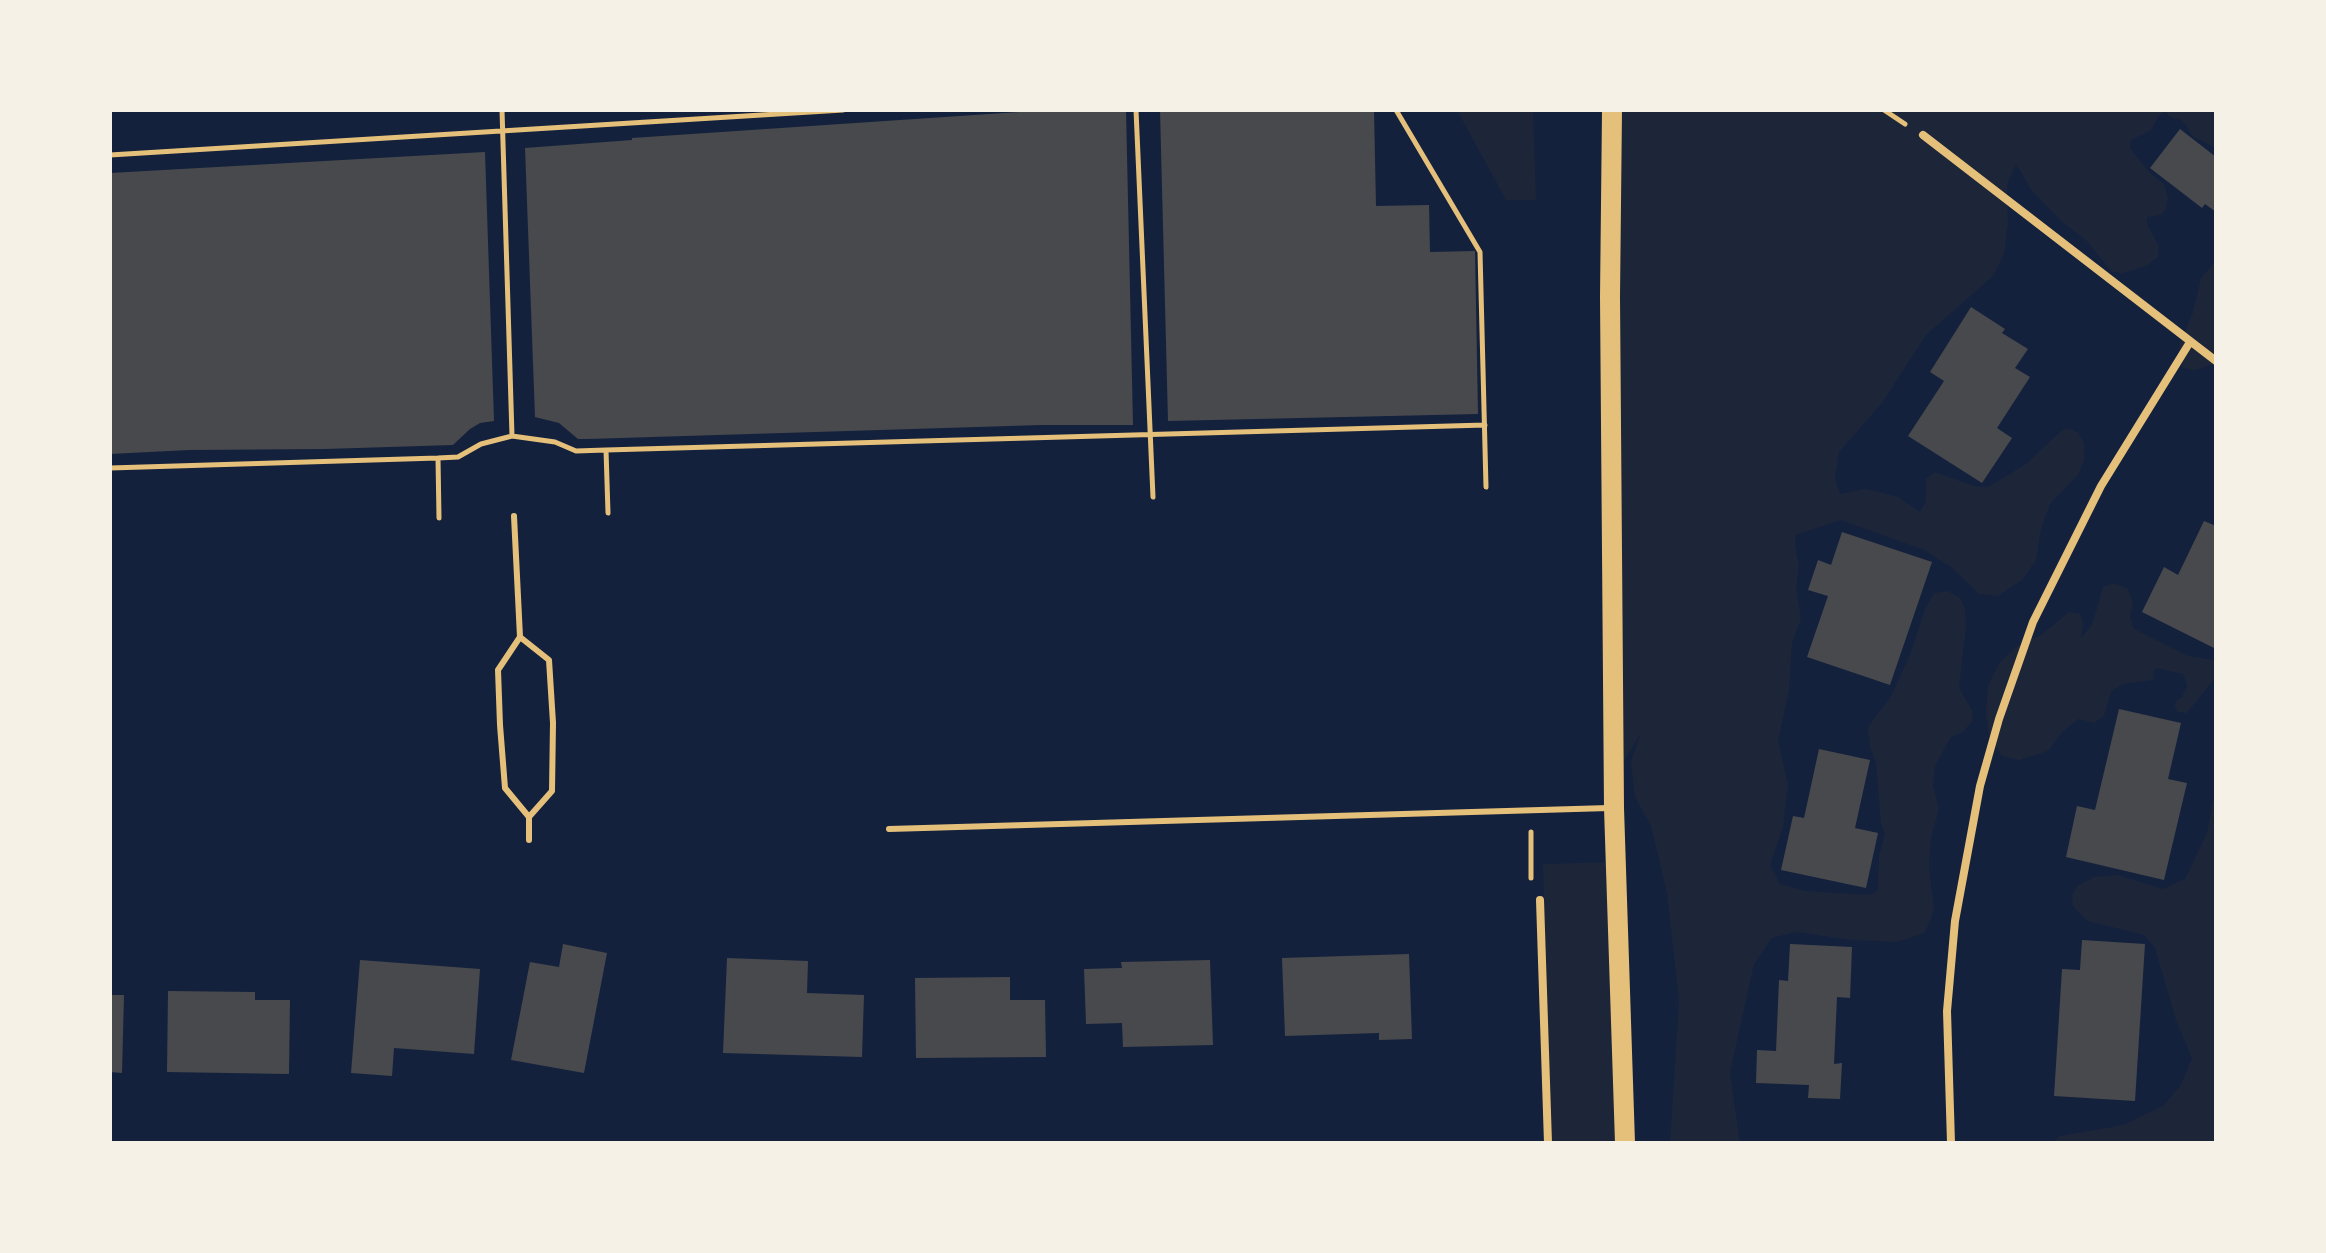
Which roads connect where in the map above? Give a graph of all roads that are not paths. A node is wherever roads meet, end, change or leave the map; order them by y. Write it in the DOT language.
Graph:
graph roads {
  1 [pos="1612,110"];
  2 [pos="1923,135"];
  3 [pos="2190,342"];
  4 [pos="2216,361"];
  5 [pos="514,516"];
  6 [pos="520,637"];
  7 [pos="1614,808"];
  8 [pos="529,817"];
  9 [pos="889,829"];
  10 [pos="529,840"];
  11 [pos="1540,900"];
  12 [pos="1548,1143"];
  13 [pos="1625,1143"];
  14 [pos="1951,1143"];
  1 -- 7 [label="main road"];
  2 -- 3 [label="street"];
  3 -- 4 [label="street"];
  3 -- 14 [label="street"];
  5 -- 6 [label="lane"];
  6 -- 8 [label="lane"];
  6 -- 8 [label="lane"];
  7 -- 9 [label="lane"];
  7 -- 13 [label="main road"];
  8 -- 10 [label="lane"];
  11 -- 12 [label="street"];
}
